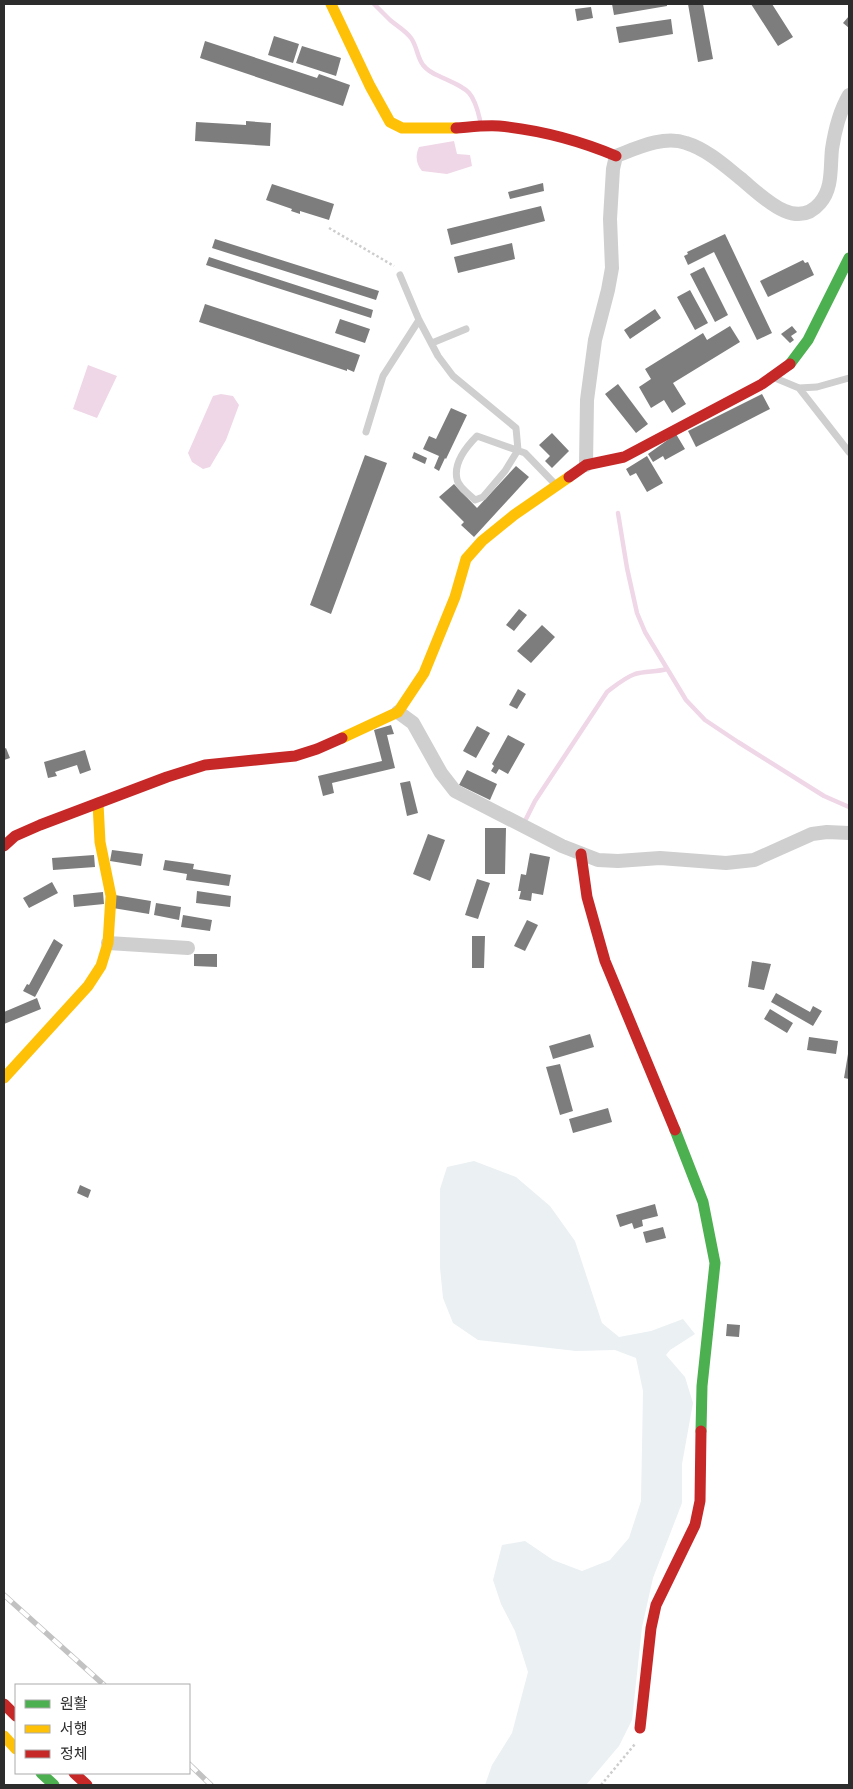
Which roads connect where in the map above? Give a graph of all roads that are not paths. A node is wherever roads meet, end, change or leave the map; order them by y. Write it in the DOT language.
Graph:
graph roads {
  1 [pos="331,4"];
  2 [pos="849,95"];
  3 [pos="616,156"];
  4 [pos="849,258"];
  5 [pos="400,275"];
  6 [pos="419,320"];
  7 [pos="466,329"];
  8 [pos="432,344"];
  9 [pos="773,376"];
  10 [pos="849,378"];
  11 [pos="799,388"];
  12 [pos="366,432"];
  13 [pos="518,450"];
  14 [pos="849,452"];
  15 [pos="586,465"];
  16 [pos="558,486"];
  17 [pos="398,712"];
  18 [pos="98,803"];
  19 [pos="849,833"];
  20 [pos="4,846"];
  21 [pos="581,854"];
  22 [pos="108,943"];
  23 [pos="188,948"];
  24 [pos="4,1078"];
  25 [pos="4,1704"];
  26 [pos="15,1715"];
  27 [pos="640,1728"];
  28 [pos="4,1736"];
  29 [pos="15,1748"];
  30 [pos="42,1774"];
  31 [pos="75,1774"];
  32 [pos="54,1785"];
  33 [pos="87,1785"];
  1 -- 3 [label="main road"];
  2 -- 3 [label="street"];
  3 -- 15 [label="street"];
  4 -- 9 [label="main road"];
  5 -- 6 [label="lane"];
  6 -- 8 [label="lane"];
  6 -- 12 [label="lane"];
  7 -- 8 [label="lane"];
  8 -- 13 [label="lane"];
  9 -- 11 [label="lane"];
  9 -- 15 [label="main road"];
  10 -- 11 [label="lane"];
  11 -- 14 [label="lane"];
  13 -- 13 [label="lane"];
  13 -- 16 [label="lane"];
  15 -- 16 [label="main road"];
  16 -- 17 [label="main road"];
  17 -- 18 [label="main road"];
  17 -- 21 [label="street"];
  18 -- 20 [label="main road"];
  18 -- 22 [label="main road"];
  19 -- 21 [label="street"];
  21 -- 27 [label="main road"];
  22 -- 23 [label="street"];
  22 -- 24 [label="main road"];
  25 -- 26 [label="main road"];
  28 -- 29 [label="main road"];
  30 -- 32 [label="main road"];
  31 -- 33 [label="main road"];
}
